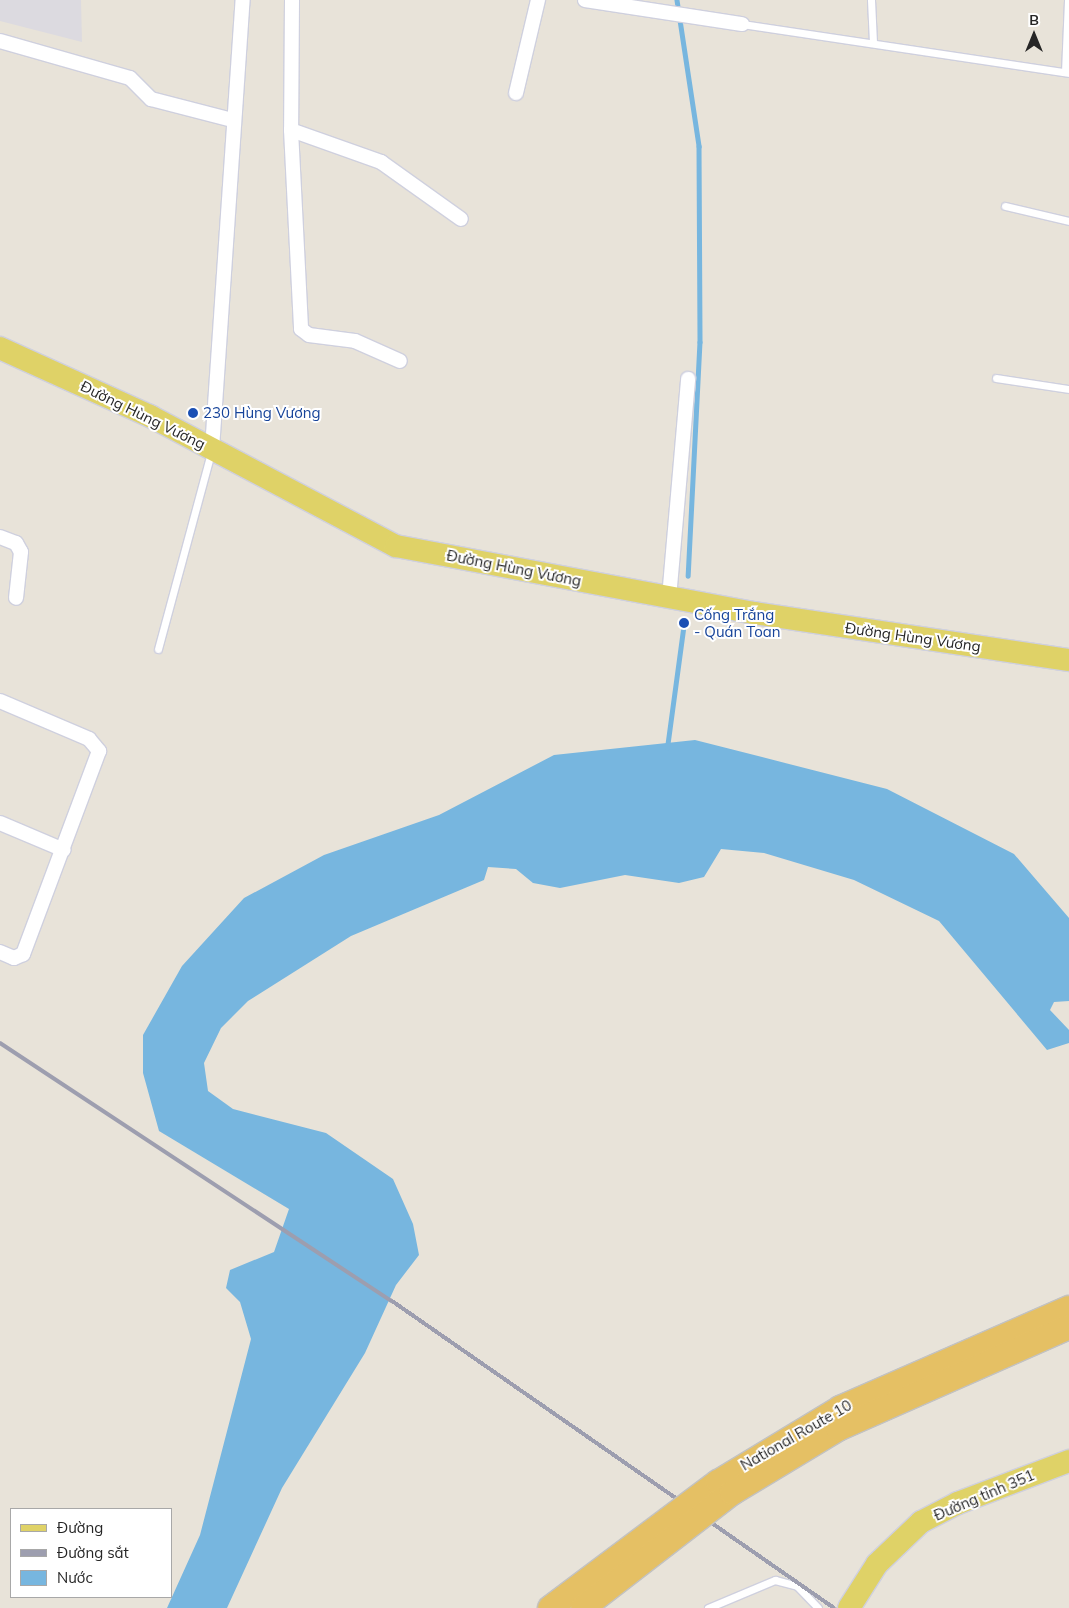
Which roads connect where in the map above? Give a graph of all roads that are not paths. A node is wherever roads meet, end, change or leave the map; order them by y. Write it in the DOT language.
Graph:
graph roads {
  1 [pos="243,0"];
  2 [pos="292,0"];
  3 [pos="538,0"];
  4 [pos="585,0"];
  5 [pos="871,0"];
  6 [pos="1068,0"];
  7 [pos="628,4"];
  8 [pos="742,24"];
  9 [pos="0,41"];
  10 [pos="873,43"];
  11 [pos="1067,72"];
  12 [pos="516,93"];
  13 [pos="232,120"];
  14 [pos="291,130"];
  15 [pos="1005,206"];
  16 [pos="461,218"];
  17 [pos="1069,221"];
  18 [pos="0,348"];
  19 [pos="400,361"];
  20 [pos="996,378"];
  21 [pos="688,380"];
  22 [pos="1069,389"];
  23 [pos="212,449"];
  24 [pos="0,537"];
  25 [pos="16,598"];
  26 [pos="670,598"];
  27 [pos="158,649"];
  28 [pos="1069,660"];
  29 [pos="0,701"];
  30 [pos="0,823"];
  31 [pos="64,850"];
  32 [pos="0,952"];
  33 [pos="1069,1308"];
  34 [pos="1069,1327"];
  35 [pos="1069,1461"];
  36 [pos="550,1608"];
  37 [pos="583,1608"];
  38 [pos="708,1608"];
  39 [pos="818,1608"];
  40 [pos="849,1608"];
  1 -- 13 [label="street"];
  2 -- 14 [label="street"];
  3 -- 12 [label="street"];
  4 -- 7 [label="street"];
  5 -- 10 [label="lane"];
  6 -- 11 [label="lane"];
  7 -- 8 [label="street"];
  8 -- 10 [label="lane"];
  9 -- 13 [label="street"];
  10 -- 11 [label="lane"];
  13 -- 23 [label="street"];
  14 -- 16 [label="street"];
  14 -- 19 [label="street"];
  15 -- 17 [label="lane"];
  18 -- 23 [label="main road, Đường Hùng Vương"];
  20 -- 22 [label="lane"];
  21 -- 26 [label="street"];
  23 -- 26 [label="main road, Đường Hùng Vương"];
  23 -- 27 [label="lane"];
  24 -- 25 [label="street"];
  26 -- 28 [label="main road, Đường Hùng Vương"];
  29 -- 31 [label="street"];
  30 -- 31 [label="street"];
  31 -- 32 [label="street"];
  33 -- 36 [label="highway, National Route 10, bridge"];
  34 -- 37 [label="highway, National Route 10, bridge"];
  35 -- 40 [label="main road, Đường tỉnh 351"];
  38 -- 39 [label="lane"];
}
